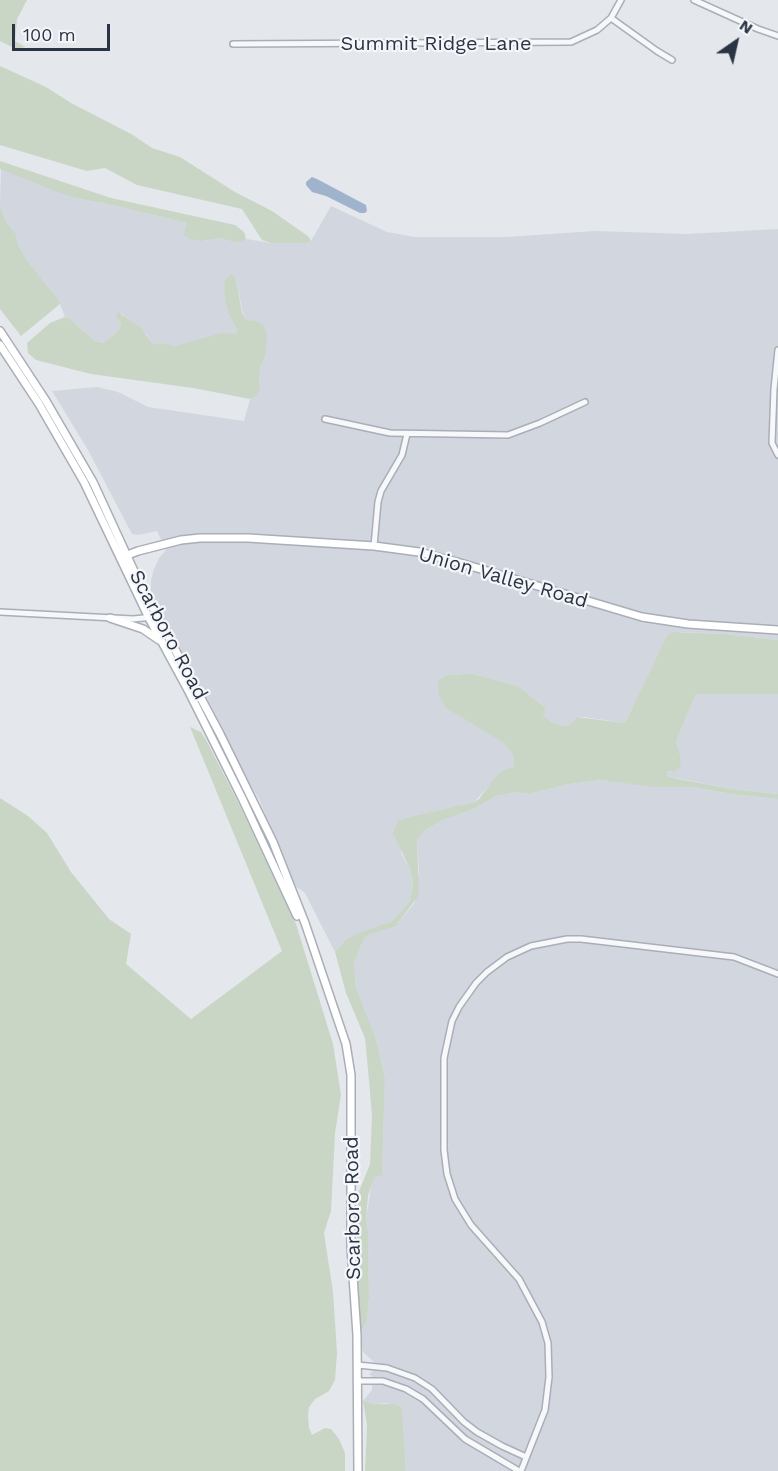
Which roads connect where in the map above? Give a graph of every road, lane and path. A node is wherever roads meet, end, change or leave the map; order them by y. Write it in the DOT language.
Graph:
graph roads {
  1 [pos="621,0"];
  2 [pos="694,0"];
  3 [pos="611,18"];
  4 [pos="778,36"];
  5 [pos="233,44"];
  6 [pos="672,60"];
  7 [pos="1,332"];
  8 [pos="0,345"];
  9 [pos="778,350"];
  10 [pos="585,402"];
  11 [pos="325,419"];
  12 [pos="407,434"];
  13 [pos="778,456"];
  14 [pos="374,546"];
  15 [pos="124,557"];
  16 [pos="0,612"];
  17 [pos="153,617"];
  18 [pos="110,618"];
  19 [pos="778,630"];
  20 [pos="162,642"];
  21 [pos="314,951"];
  22 [pos="778,974"];
  23 [pos="358,1365"];
  24 [pos="358,1381"];
  25 [pos="526,1457"];
  26 [pos="358,1471"];
  27 [pos="520,1471"];
  1 -- 3 [label="street, Summit Ridge Lane"];
  2 -- 4 [label="street"];
  3 -- 5 [label="street, Summit Ridge Lane"];
  3 -- 6 [label="street"];
  7 -- 15 [label="main road, Scarboro Road"];
  8 -- 15 [label="main road, Scarboro Road"];
  9 -- 13 [label="street"];
  10 -- 12 [label="street"];
  11 -- 12 [label="street"];
  12 -- 14 [label="street"];
  14 -- 15 [label="main road, Union Valley Road"];
  14 -- 19 [label="main road, Union Valley Road"];
  15 -- 17 [label="main road, Scarboro Road"];
  16 -- 18 [label="street"];
  17 -- 18 [label="street"];
  17 -- 20 [label="main road, Scarboro Road"];
  17 -- 21 [label="main road, Scarboro Road"];
  18 -- 20 [label="main road"];
  20 -- 21 [label="main road, Scarboro Road"];
  21 -- 23 [label="main road, Scarboro Road"];
  22 -- 25 [label="street"];
  23 -- 24 [label="main road, Scarboro Road"];
  23 -- 25 [label="street"];
  24 -- 26 [label="main road, Scarboro Road"];
  24 -- 27 [label="street"];
  25 -- 27 [label="street"];
}
